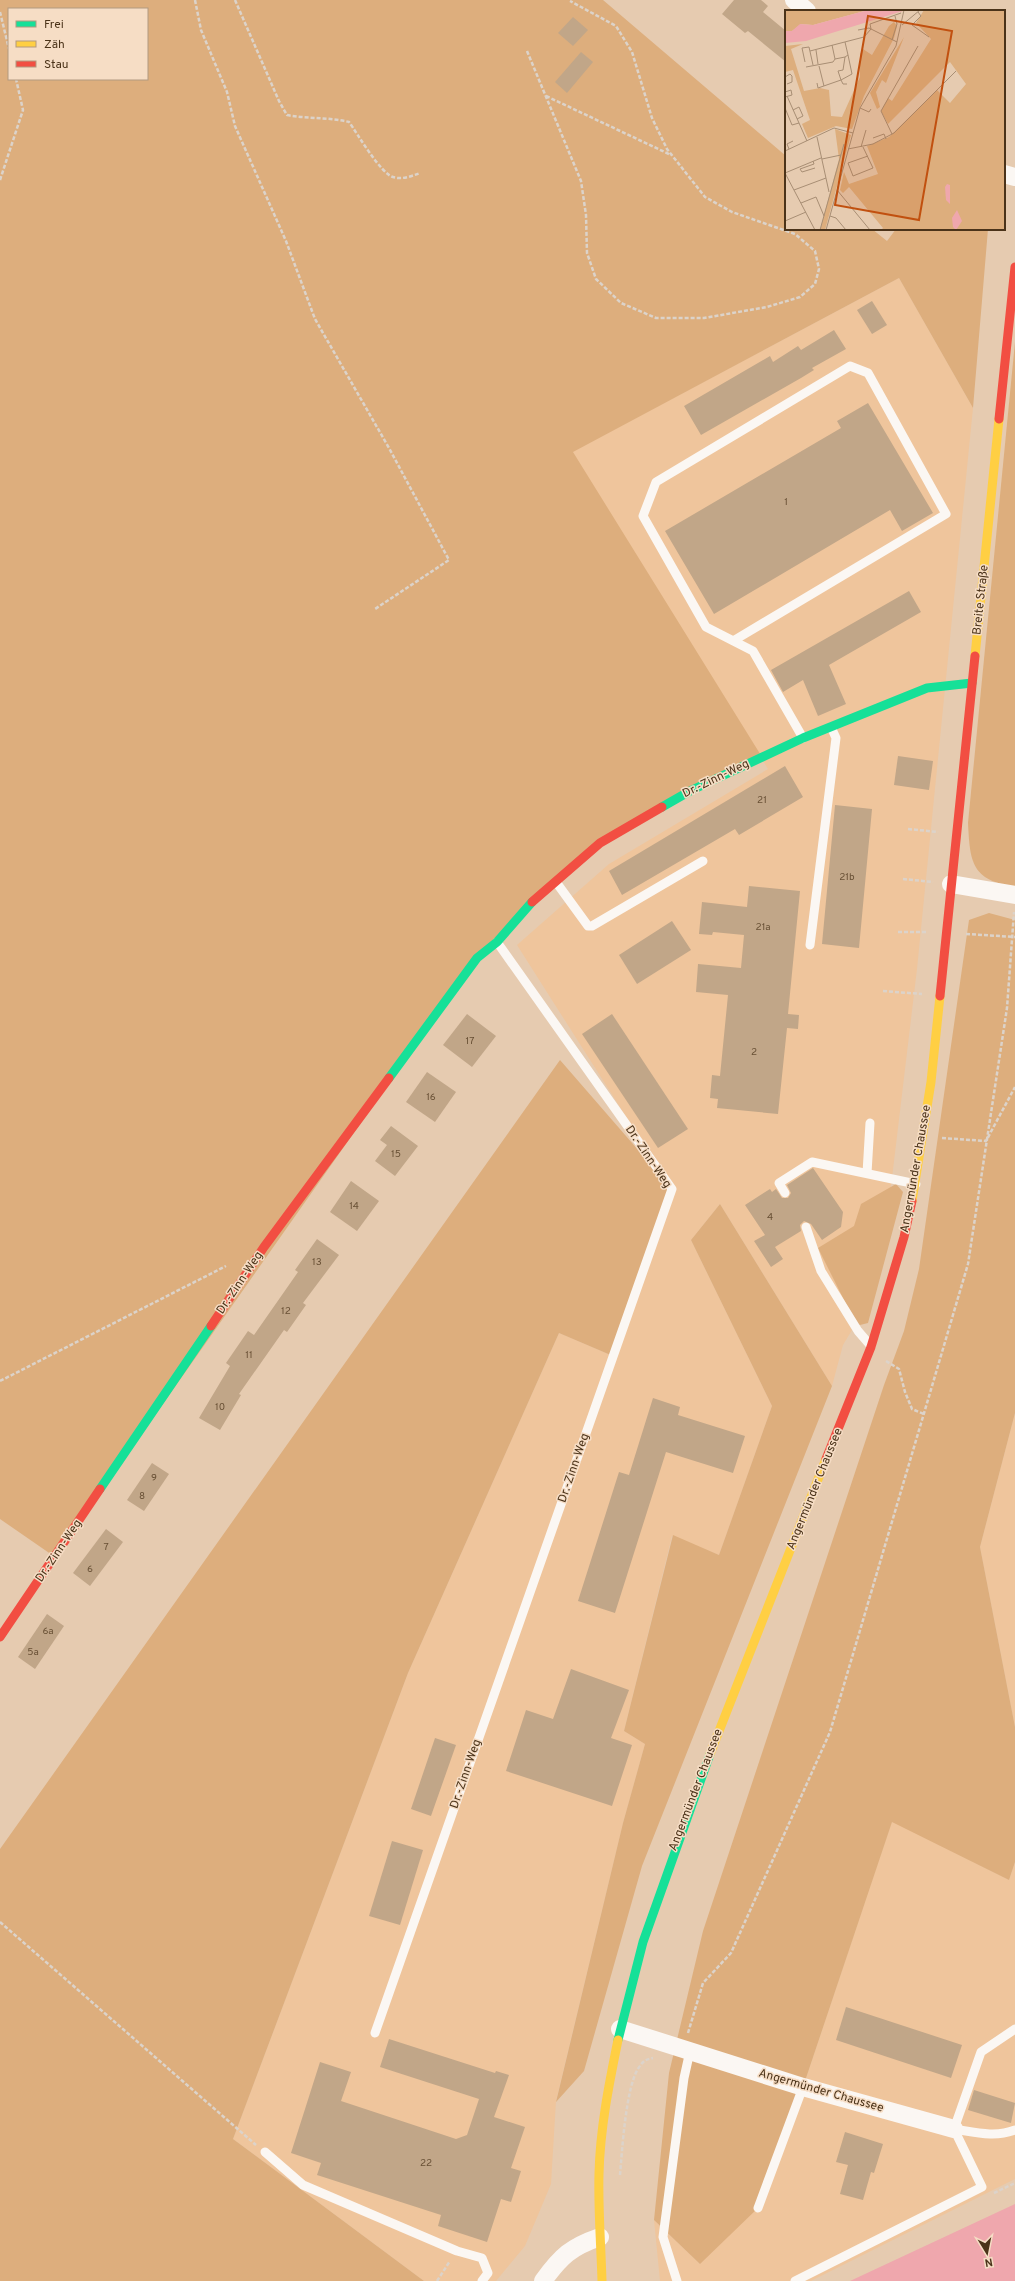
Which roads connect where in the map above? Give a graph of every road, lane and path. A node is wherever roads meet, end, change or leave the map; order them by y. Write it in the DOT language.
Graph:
graph roads {
  1 [pos="195,0"];
  2 [pos="235,0"];
  3 [pos="794,0"];
  4 [pos="570,1"];
  5 [pos="806,10"];
  6 [pos="0,12"];
  7 [pos="8,46"];
  8 [pos="527,51"];
  9 [pos="16,80"];
  10 [pos="546,96"];
  11 [pos="671,155"];
  12 [pos="420,173"];
  13 [pos="1005,174"];
  14 [pos="1015,177"];
  15 [pos="0,180"];
  16 [pos="1015,267"];
  17 [pos="375,609"];
  18 [pos="733,641"];
  19 [pos="972,683"];
  20 [pos="831,727"];
  21 [pos="803,738"];
  22 [pos="908,829"];
  23 [pos="938,832"];
  24 [pos="703,861"];
  25 [pos="903,879"];
  26 [pos="556,882"];
  27 [pos="934,882"];
  28 [pos="951,884"];
  29 [pos="1015,895"];
  30 [pos="946,933"];
  31 [pos="1014,937"];
  32 [pos="498,942"];
  33 [pos="810,944"];
  34 [pos="1015,1087"];
  35 [pos="870,1123"];
  36 [pos="923,1138"];
  37 [pos="986,1141"];
  38 [pos="867,1173"];
  39 [pos="916,1184"];
  40 [pos="785,1193"];
  41 [pos="806,1228"];
  42 [pos="229,1265"];
  43 [pos="871,1347"];
  44 [pos="0,1381"];
  45 [pos="924,1414"];
  46 [pos="0,1637"];
  47 [pos="0,1922"];
  48 [pos="620,2029"];
  49 [pos="1015,2029"];
  50 [pos="375,2033"];
  51 [pos="688,2044"];
  52 [pos="656,2058"];
  53 [pos="803,2086"];
  54 [pos="954,2129"];
  55 [pos="1015,2130"];
  56 [pos="265,2152"];
  57 [pos="620,2181"];
  58 [pos="1015,2183"];
  59 [pos="982,2187"];
  60 [pos="758,2208"];
  61 [pos="600,2237"];
  62 [pos="457,2251"];
  63 [pos="437,2281"];
  64 [pos="482,2281"];
  65 [pos="543,2281"];
  66 [pos="602,2281"];
  67 [pos="677,2281"];
  68 [pos="795,2281"];
  1 -- 17 [label="path"];
  2 -- 12 [label="path"];
  3 -- 5 [label="street"];
  4 -- 11 [label="path"];
  6 -- 7 [label="path"];
  8 -- 10 [label="path"];
  9 -- 15 [label="path"];
  10 -- 11 [label="path"];
  10 -- 11 [label="path"];
  13 -- 14 [label="street"];
  16 -- 19 [label="main road, Breite Straße"];
  18 -- 18 [label="lane"];
  18 -- 21 [label="lane"];
  19 -- 20 [label="main road, Dr.-Zinn-Weg"];
  19 -- 28 [label="main road, Breite Straße"];
  20 -- 21 [label="main road, Dr.-Zinn-Weg"];
  20 -- 33 [label="lane"];
  21 -- 26 [label="main road, Dr.-Zinn-Weg"];
  22 -- 23 [label="path"];
  24 -- 26 [label="lane"];
  25 -- 27 [label="path"];
  26 -- 32 [label="main road, Dr.-Zinn-Weg"];
  28 -- 29 [label="street"];
  28 -- 30 [label="main road, Breite Straße"];
  29 -- 31 [label="path"];
  30 -- 36 [label="main road, Angermünder Chaussee"];
  31 -- 37 [label="path"];
  32 -- 46 [label="main road, Dr.-Zinn-Weg"];
  32 -- 50 [label="lane, Dr.-Zinn-Weg"];
  34 -- 37 [label="path"];
  35 -- 38 [label="lane"];
  36 -- 37 [label="path"];
  36 -- 39 [label="main road, Angermünder Chaussee"];
  37 -- 45 [label="path"];
  38 -- 39 [label="lane"];
  38 -- 40 [label="lane"];
  39 -- 43 [label="main road, Angermünder Chaussee"];
  41 -- 43 [label="lane"];
  42 -- 44 [label="path"];
  43 -- 45 [label="path"];
  43 -- 48 [label="main road, Angermünder Chaussee"];
  45 -- 51 [label="path"];
  47 -- 56 [label="path"];
  48 -- 51 [label="street, Angermünder Chaussee"];
  48 -- 61 [label="main road, Angermünder Chaussee"];
  49 -- 54 [label="lane"];
  51 -- 53 [label="street, Angermünder Chaussee"];
  51 -- 67 [label="lane"];
  52 -- 57 [label="path"];
  53 -- 54 [label="street, Angermünder Chaussee"];
  53 -- 60 [label="lane"];
  54 -- 55 [label="lane"];
  54 -- 59 [label="lane"];
  56 -- 62 [label="lane"];
  58 -- 59 [label="path"];
  59 -- 68 [label="lane"];
  61 -- 65 [label="street"];
  61 -- 66 [label="main road, Angermünder Chaussee"];
  62 -- 63 [label="path"];
  62 -- 64 [label="lane"];
}
